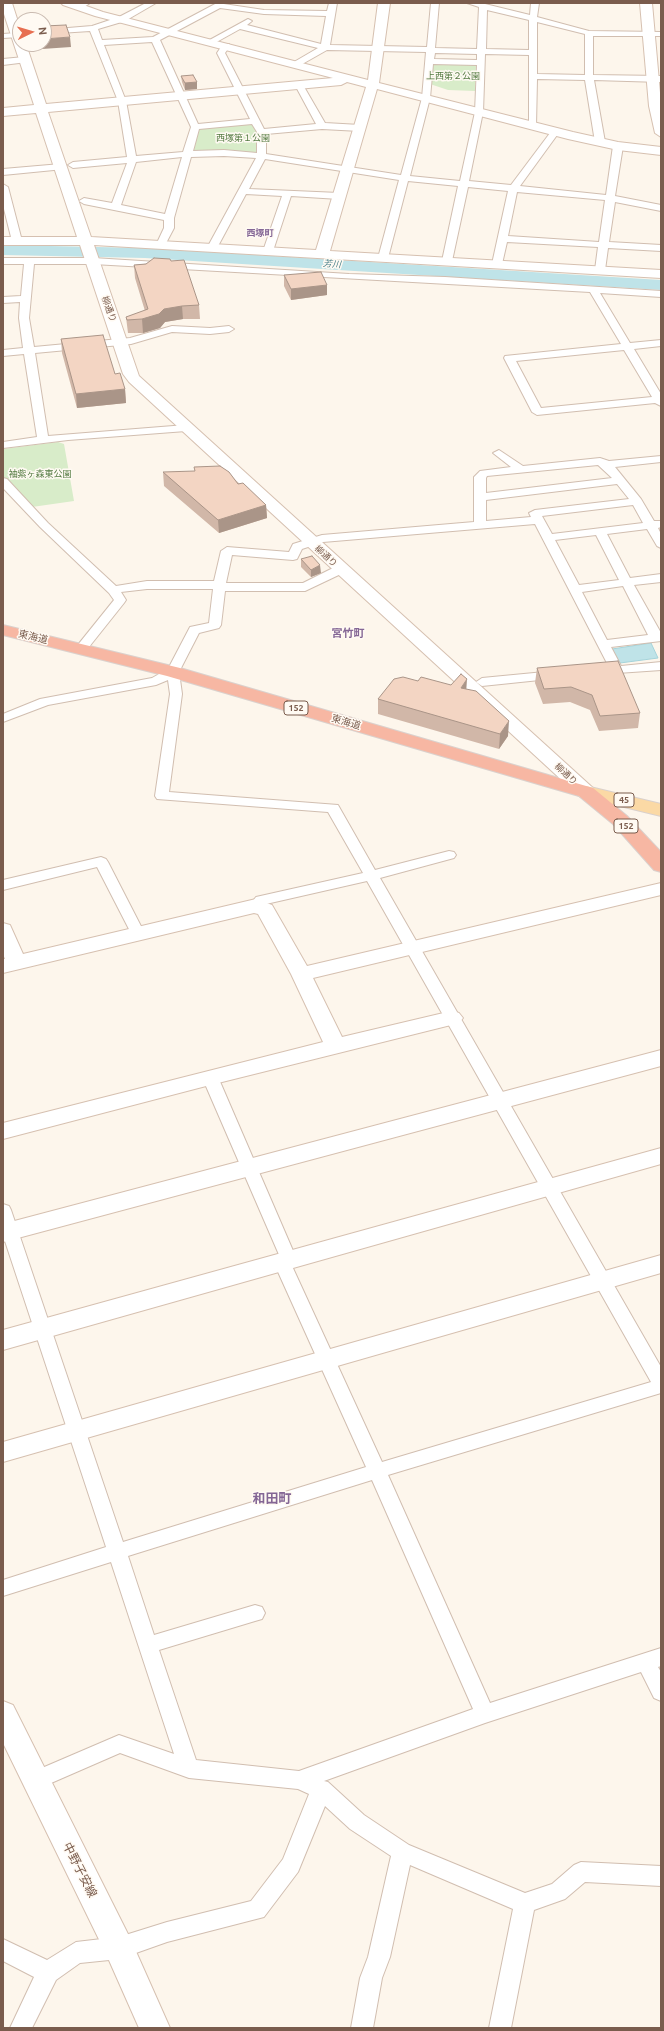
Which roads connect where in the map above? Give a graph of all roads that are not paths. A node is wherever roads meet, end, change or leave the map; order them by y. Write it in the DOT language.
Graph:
graph roads {
  1 [pos="6,3"];
  2 [pos="152,3"];
  3 [pos="333,3"];
  4 [pos="384,3"];
  5 [pos="435,3"];
  6 [pos="471,3"];
  7 [pos="535,3"];
  8 [pos="646,3"];
  9 [pos="77,4"];
  10 [pos="221,4"];
  11 [pos="483,6"];
  12 [pos="264,12"];
  13 [pos="331,14"];
  14 [pos="122,19"];
  15 [pos="533,19"];
  16 [pos="12,22"];
  17 [pos="240,26"];
  18 [pos="94,28"];
  19 [pos="52,31"];
  20 [pos="169,31"];
  21 [pos="589,33"];
  22 [pos="649,33"];
  23 [pos="661,34"];
  24 [pos="155,38"];
  25 [pos="210,42"];
  26 [pos="100,43"];
  27 [pos="226,46"];
  28 [pos="325,47"];
  29 [pos="378,49"];
  30 [pos="431,50"];
  31 [pos="21,52"];
  32 [pos="32,52"];
  33 [pos="481,52"];
  34 [pos="533,53"];
  35 [pos="24,60"];
  36 [pos="429,61"];
  37 [pos="3,62"];
  38 [pos="481,62"];
  39 [pos="297,64"];
  40 [pos="532,76"];
  41 [pos="589,78"];
  42 [pos="657,79"];
  43 [pos="353,80"];
  44 [pos="373,84"];
  45 [pos="299,85"];
  46 [pos="238,90"];
  47 [pos="182,96"];
  48 [pos="426,98"];
  49 [pos="122,101"];
  50 [pos="47,108"];
  51 [pos="3,112"];
  52 [pos="479,112"];
  53 [pos="255,121"];
  54 [pos="322,126"];
  55 [pos="532,126"];
  56 [pos="195,127"];
  57 [pos="360,128"];
  58 [pos="556,131"];
  59 [pos="261,132"];
  60 [pos="661,133"];
  61 [pos="600,142"];
  62 [pos="618,146"];
  63 [pos="661,151"];
  64 [pos="188,154"];
  65 [pos="262,156"];
  66 [pos="132,160"];
  67 [pos="67,166"];
  68 [pos="347,168"];
  69 [pos="3,172"];
  70 [pos="405,178"];
  71 [pos="463,184"];
  72 [pos="3,187"];
  73 [pos="513,189"];
  74 [pos="242,191"];
  75 [pos="287,194"];
  76 [pos="339,196"];
  77 [pos="611,198"];
  78 [pos="84,201"];
  79 [pos="116,207"];
  80 [pos="661,208"];
  81 [pos="169,218"];
  82 [pos="502,239"];
  83 [pos="3,241"];
  84 [pos="17,241"];
  85 [pos="92,242"];
  86 [pos="605,243"];
  87 [pos="161,245"];
  88 [pos="212,248"];
  89 [pos="661,248"];
  90 [pos="268,251"];
  91 [pos="322,254"];
  92 [pos="383,258"];
  93 [pos="3,261"];
  94 [pos="29,261"];
  95 [pos="98,261"];
  96 [pos="447,261"];
  97 [pos="497,264"];
  98 [pos="600,270"];
  99 [pos="661,274"];
  100 [pos="595,293"];
  101 [pos="661,294"];
  102 [pos="26,299"];
  103 [pos="3,300"];
  104 [pos="229,329"];
  105 [pos="126,341"];
  106 [pos="661,343"];
  107 [pos="627,346"];
  108 [pos="29,350"];
  109 [pos="3,353"];
  110 [pos="660,400"];
  111 [pos="186,428"];
  112 [pos="43,440"];
  113 [pos="3,445"];
  114 [pos="499,453"];
  115 [pos="661,460"];
  116 [pos="607,465"];
  117 [pos="521,469"];
  118 [pos="620,480"];
  119 [pos="3,481"];
  120 [pos="480,497"];
  121 [pos="637,501"];
  122 [pos="538,520"];
  123 [pos="480,525"];
  124 [pos="656,525"];
  125 [pos="599,531"];
  126 [pos="547,538"];
  127 [pos="316,540"];
  128 [pos="661,544"];
  129 [pos="341,569"];
  130 [pos="661,578"];
  131 [pos="626,582"];
  132 [pos="219,586"];
  133 [pos="574,589"];
  134 [pos="113,590"];
  135 [pos="3,630"];
  136 [pos="658,638"];
  137 [pos="603,644"];
  138 [pos="81,649"];
  139 [pos="661,666"];
  140 [pos="616,670"];
  141 [pos="173,672"];
  142 [pos="593,672"];
  143 [pos="569,674"];
  144 [pos="482,682"];
  145 [pos="3,718"];
  146 [pos="586,792"];
  147 [pos="661,810"];
  148 [pos="449,855"];
  149 [pos="661,865"];
  150 [pos="372,875"];
  151 [pos="3,885"];
  152 [pos="661,888"];
  153 [pos="256,906"];
  154 [pos="3,930"];
  155 [pos="138,934"];
  156 [pos="413,948"];
  157 [pos="10,965"];
  158 [pos="301,974"];
  159 [pos="452,1018"];
  160 [pos="335,1046"];
  161 [pos="661,1058"];
  162 [pos="210,1077"];
  163 [pos="501,1102"];
  164 [pos="3,1131"];
  165 [pos="661,1156"];
  166 [pos="249,1167"];
  167 [pos="550,1188"];
  168 [pos="3,1210"];
  169 [pos="7,1232"];
  170 [pos="286,1261"];
  171 [pos="661,1264"];
  172 [pos="604,1281"];
  173 [pos="43,1328"];
  174 [pos="3,1340"];
  175 [pos="326,1360"];
  176 [pos="661,1383"];
  177 [pos="661,1386"];
  178 [pos="77,1432"];
  179 [pos="3,1452"];
  180 [pos="378,1472"];
  181 [pos="116,1552"];
  182 [pos="3,1588"];
  183 [pos="255,1613"];
  184 [pos="148,1645"];
  185 [pos="654,1659"];
  186 [pos="661,1692"];
  187 [pos="3,1714"];
  188 [pos="485,1714"];
  189 [pos="189,1770"];
  190 [pos="298,1780"];
  191 [pos="35,1781"];
  192 [pos="320,1789"];
  193 [pos="402,1852"];
  194 [pos="661,1876"];
  195 [pos="525,1903"];
  196 [pos="119,1948"];
  197 [pos="3,1950"];
  198 [pos="48,1972"];
  199 [pos="21,2028"];
  200 [pos="155,2028"];
  201 [pos="362,2028"];
  202 [pos="500,2028"];
  1 -- 16 [label="street"];
  2 -- 14 [label="street"];
  3 -- 13 [label="street"];
  4 -- 29 [label="street"];
  5 -- 30 [label="street"];
  6 -- 11 [label="street"];
  7 -- 15 [label="street"];
  8 -- 22 [label="street"];
  9 -- 14 [label="street"];
  10 -- 12 [label="street"];
  10 -- 20 [label="street"];
  11 -- 15 [label="street"];
  11 -- 33 [label="street"];
  12 -- 13 [label="street"];
  12 -- 17 [label="street"];
  13 -- 28 [label="street"];
  14 -- 18 [label="street"];
  14 -- 20 [label="street"];
  15 -- 21 [label="street"];
  15 -- 34 [label="street"];
  17 -- 25 [label="street"];
  17 -- 28 [label="street"];
  18 -- 19 [label="street"];
  18 -- 26 [label="street"];
  20 -- 24 [label="street"];
  20 -- 25 [label="street"];
  21 -- 22 [label="street"];
  21 -- 41 [label="street"];
  22 -- 23 [label="street"];
  22 -- 42 [label="street"];
  24 -- 26 [label="street"];
  24 -- 47 [label="street"];
  25 -- 27 [label="street"];
  26 -- 49 [label="street"];
  27 -- 39 [label="street"];
  27 -- 46 [label="street"];
  28 -- 29 [label="street"];
  28 -- 39 [label="street"];
  29 -- 30 [label="street"];
  29 -- 44 [label="street"];
  30 -- 33 [label="street"];
  30 -- 36 [label="street"];
  31 -- 35 [label="street"];
  32 -- 50 [label="street"];
  33 -- 34 [label="street"];
  33 -- 38 [label="street"];
  34 -- 40 [label="street"];
  35 -- 37 [label="street"];
  35 -- 50 [label="street"];
  36 -- 38 [label="street"];
  36 -- 48 [label="street"];
  38 -- 52 [label="street"];
  39 -- 43 [label="street"];
  40 -- 41 [label="street"];
  40 -- 55 [label="street"];
  41 -- 42 [label="street"];
  41 -- 61 [label="street"];
  42 -- 60 [label="street"];
  43 -- 44 [label="street"];
  43 -- 45 [label="street"];
  44 -- 48 [label="street"];
  44 -- 57 [label="street"];
  45 -- 46 [label="street"];
  45 -- 54 [label="street"];
  46 -- 47 [label="street"];
  46 -- 53 [label="street"];
  47 -- 49 [label="street"];
  47 -- 56 [label="street"];
  48 -- 52 [label="street"];
  48 -- 70 [label="street"];
  49 -- 50 [label="street"];
  49 -- 66 [label="street"];
  50 -- 51 [label="street"];
  50 -- 67 [label="street"];
  52 -- 55 [label="street"];
  52 -- 71 [label="street"];
  53 -- 56 [label="street"];
  53 -- 59 [label="street"];
  54 -- 57 [label="street"];
  54 -- 59 [label="street"];
  55 -- 58 [label="street"];
  56 -- 64 [label="street"];
  57 -- 68 [label="street"];
  58 -- 61 [label="street"];
  58 -- 73 [label="street"];
  59 -- 65 [label="street"];
  61 -- 62 [label="street"];
  62 -- 63 [label="street"];
  62 -- 77 [label="street"];
  64 -- 65 [label="street"];
  64 -- 66 [label="street"];
  64 -- 81 [label="street"];
  65 -- 68 [label="street"];
  65 -- 74 [label="street"];
  66 -- 67 [label="street"];
  66 -- 79 [label="street"];
  67 -- 69 [label="street"];
  67 -- 78 [label="street"];
  67 -- 85 [label="street"];
  68 -- 70 [label="street"];
  68 -- 76 [label="street"];
  70 -- 71 [label="street"];
  70 -- 92 [label="street"];
  71 -- 73 [label="street"];
  71 -- 96 [label="street"];
  72 -- 84 [label="street"];
  73 -- 77 [label="street"];
  73 -- 82 [label="street"];
  74 -- 75 [label="street"];
  74 -- 88 [label="street"];
  75 -- 76 [label="street"];
  75 -- 90 [label="street"];
  76 -- 91 [label="street"];
  77 -- 80 [label="street"];
  77 -- 86 [label="street"];
  78 -- 79 [label="street"];
  78 -- 85 [label="street"];
  79 -- 81 [label="street"];
  81 -- 87 [label="street"];
  82 -- 86 [label="street"];
  82 -- 97 [label="street"];
  83 -- 84 [label="street"];
  84 -- 85 [label="street"];
  85 -- 87 [label="street"];
  85 -- 95 [label="street, 柳通り"];
  86 -- 89 [label="street"];
  86 -- 98 [label="street"];
  87 -- 88 [label="street"];
  88 -- 90 [label="street"];
  90 -- 91 [label="street"];
  91 -- 92 [label="street"];
  92 -- 96 [label="street"];
  93 -- 94 [label="street"];
  94 -- 95 [label="street"];
  94 -- 102 [label="street"];
  95 -- 100 [label="street"];
  95 -- 105 [label="street, 柳通り"];
  96 -- 97 [label="street"];
  97 -- 98 [label="street"];
  98 -- 99 [label="street"];
  100 -- 101 [label="street"];
  100 -- 107 [label="street"];
  102 -- 103 [label="street"];
  102 -- 108 [label="street"];
  104 -- 105 [label="street"];
  105 -- 108 [label="street"];
  105 -- 111 [label="street, 柳通り"];
  105 -- 127 [label="street, 柳通り"];
  106 -- 107 [label="street"];
  107 -- 110 [label="street"];
  107 -- 110 [label="street"];
  108 -- 109 [label="street"];
  108 -- 112 [label="street"];
  111 -- 112 [label="street"];
  111 -- 127 [label="street, 柳通り"];
  112 -- 113 [label="street"];
  114 -- 117 [label="street"];
  115 -- 116 [label="street"];
  116 -- 117 [label="street"];
  116 -- 118 [label="street"];
  117 -- 120 [label="street"];
  118 -- 120 [label="street"];
  118 -- 121 [label="street"];
  119 -- 134 [label="street"];
  120 -- 123 [label="street"];
  121 -- 122 [label="street"];
  121 -- 124 [label="street"];
  122 -- 123 [label="street"];
  122 -- 126 [label="street"];
  123 -- 127 [label="street"];
  124 -- 125 [label="street"];
  124 -- 128 [label="street"];
  125 -- 126 [label="street"];
  125 -- 131 [label="street"];
  126 -- 133 [label="street"];
  127 -- 129 [label="street, 柳通り"];
  127 -- 132 [label="street"];
  127 -- 144 [label="street, 柳通り"];
  129 -- 132 [label="street"];
  129 -- 146 [label="street, 柳通り"];
  130 -- 131 [label="street"];
  131 -- 133 [label="street"];
  131 -- 136 [label="street"];
  132 -- 134 [label="street"];
  132 -- 141 [label="street"];
  133 -- 137 [label="street"];
  134 -- 138 [label="street"];
  135 -- 138 [label="highway, 東海道 / 152"];
  136 -- 137 [label="street"];
  137 -- 140 [label="street"];
  138 -- 141 [label="highway, 東海道 / 152"];
  139 -- 140 [label="street"];
  140 -- 142 [label="street"];
  141 -- 145 [label="street"];
  141 -- 146 [label="highway, 東海道 / 152"];
  141 -- 150 [label="street"];
  143 -- 144 [label="street"];
  144 -- 146 [label="street, 柳通り"];
  146 -- 147 [label="main road, 45"];
  146 -- 149 [label="highway, 東海道 / 152"];
  148 -- 150 [label="street"];
  150 -- 153 [label="street"];
  150 -- 156 [label="street"];
  151 -- 155 [label="street"];
  152 -- 156 [label="street"];
  153 -- 155 [label="street"];
  153 -- 158 [label="street"];
  154 -- 157 [label="street"];
  155 -- 157 [label="street"];
  156 -- 158 [label="street"];
  156 -- 159 [label="street"];
  158 -- 160 [label="street"];
  159 -- 160 [label="street"];
  159 -- 163 [label="street"];
  160 -- 162 [label="street"];
  161 -- 163 [label="street"];
  162 -- 164 [label="street"];
  162 -- 166 [label="street"];
  163 -- 166 [label="street"];
  163 -- 167 [label="street"];
  165 -- 167 [label="street"];
  166 -- 169 [label="street"];
  166 -- 170 [label="street"];
  167 -- 170 [label="street"];
  167 -- 172 [label="street"];
  168 -- 169 [label="street"];
  169 -- 173 [label="street"];
  170 -- 173 [label="street"];
  170 -- 175 [label="street"];
  171 -- 172 [label="street"];
  172 -- 175 [label="street"];
  172 -- 176 [label="street"];
  173 -- 174 [label="street"];
  173 -- 178 [label="street"];
  175 -- 178 [label="street"];
  175 -- 180 [label="street"];
  177 -- 180 [label="street"];
  178 -- 179 [label="street"];
  178 -- 181 [label="street"];
  180 -- 181 [label="street"];
  180 -- 188 [label="street"];
  181 -- 182 [label="street"];
  181 -- 184 [label="street"];
  183 -- 184 [label="street"];
  184 -- 189 [label="street"];
  185 -- 186 [label="street"];
  185 -- 188 [label="street"];
  187 -- 191 [label="street, 中野子安線"];
  188 -- 190 [label="street"];
  189 -- 190 [label="street"];
  189 -- 191 [label="street"];
  190 -- 192 [label="street"];
  191 -- 196 [label="street, 中野子安線"];
  192 -- 193 [label="street"];
  192 -- 196 [label="street"];
  193 -- 195 [label="street"];
  193 -- 201 [label="street"];
  194 -- 195 [label="street"];
  195 -- 202 [label="street"];
  196 -- 198 [label="street"];
  196 -- 200 [label="street, 中野子安線"];
  197 -- 198 [label="street"];
  198 -- 199 [label="street"];
}
